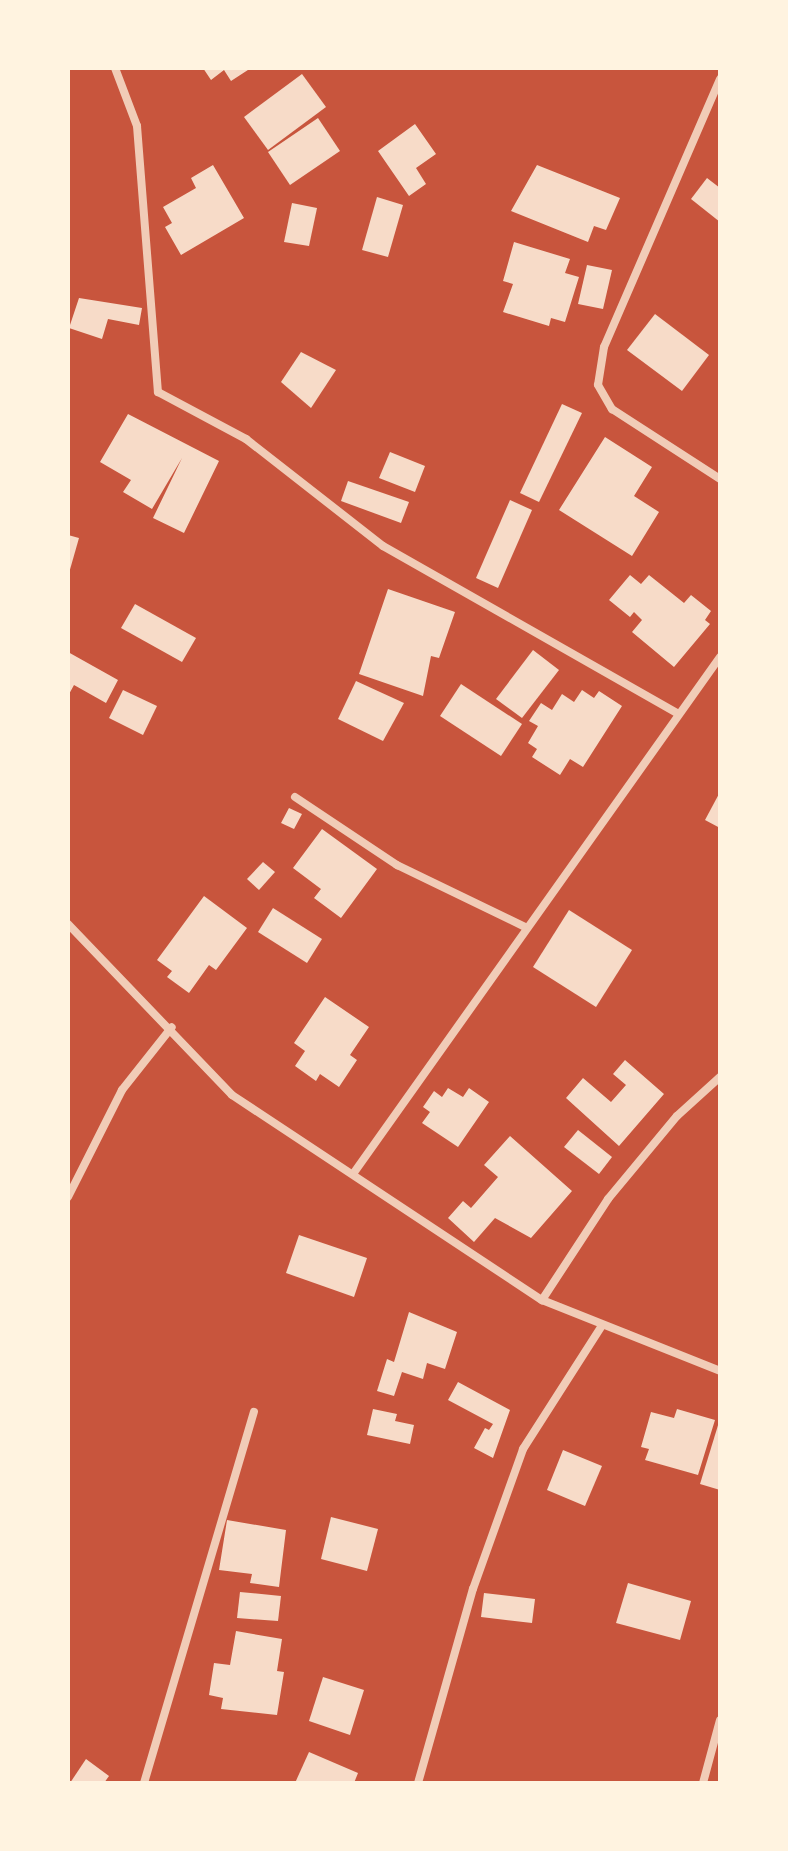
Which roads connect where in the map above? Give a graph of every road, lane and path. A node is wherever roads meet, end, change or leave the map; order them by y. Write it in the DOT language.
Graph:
graph roads {
  1 [pos="115,68"];
  2 [pos="720,79"];
  3 [pos="720,479"];
  4 [pos="720,658"];
  5 [pos="677,713"];
  6 [pos="295,797"];
  7 [pos="68,924"];
  8 [pos="525,927"];
  9 [pos="172,1027"];
  10 [pos="720,1077"];
  11 [pos="353,1174"];
  12 [pos="68,1197"];
  13 [pos="542,1300"];
  14 [pos="601,1327"];
  15 [pos="720,1371"];
  16 [pos="254,1412"];
  17 [pos="720,1720"];
  18 [pos="144,1783"];
  19 [pos="418,1783"];
  20 [pos="703,1783"];
  1 -- 5 [label="street"];
  2 -- 3 [label="street"];
  4 -- 5 [label="street"];
  5 -- 8 [label="street"];
  6 -- 8 [label="street"];
  7 -- 9 [label="street"];
  8 -- 11 [label="street"];
  9 -- 11 [label="street"];
  9 -- 12 [label="street"];
  10 -- 13 [label="street"];
  11 -- 13 [label="street"];
  13 -- 14 [label="street"];
  14 -- 15 [label="street"];
  14 -- 19 [label="street"];
  16 -- 18 [label="street"];
  17 -- 20 [label="street"];
}
